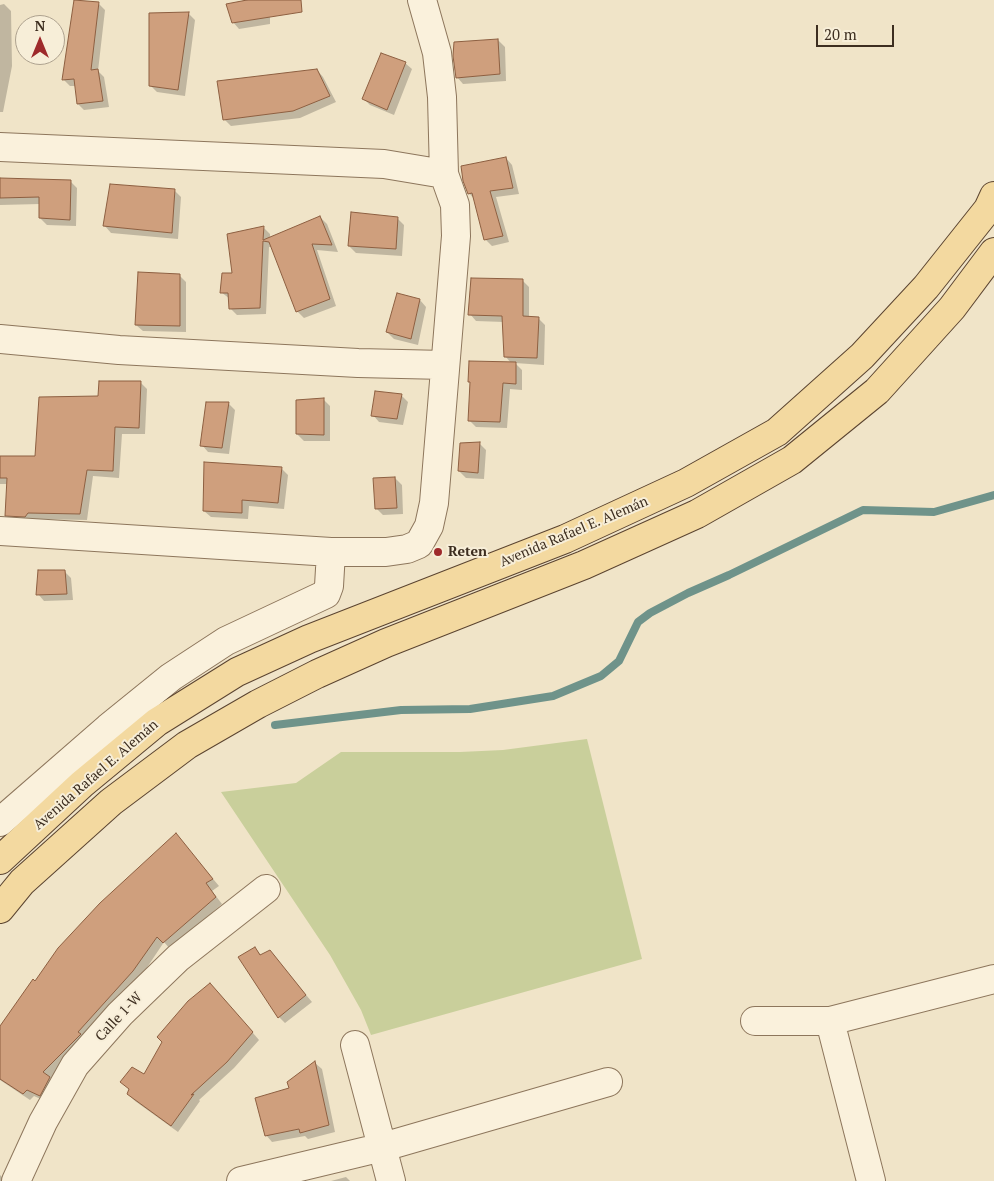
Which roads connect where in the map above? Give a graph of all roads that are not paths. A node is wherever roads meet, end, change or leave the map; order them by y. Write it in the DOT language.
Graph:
graph roads {
  1 [pos="422,0"];
  2 [pos="0,147"];
  3 [pos="444,174"];
  4 [pos="994,196"];
  5 [pos="994,252"];
  6 [pos="0,339"];
  7 [pos="444,365"];
  8 [pos="0,531"];
  9 [pos="331,552"];
  10 [pos="0,822"];
  11 [pos="0,860"];
  12 [pos="266,889"];
  13 [pos="0,909"];
  14 [pos="994,980"];
  15 [pos="755,1022"];
  16 [pos="830,1022"];
  17 [pos="355,1045"];
  18 [pos="608,1082"];
  19 [pos="383,1147"];
  20 [pos="16,1181"];
  21 [pos="241,1181"];
  22 [pos="391,1181"];
  23 [pos="871,1181"];
  1 -- 3 [label="street"];
  2 -- 3 [label="street"];
  3 -- 7 [label="street"];
  4 -- 11 [label="main road, Avenida Rafael E. Alemán"];
  5 -- 13 [label="main road"];
  6 -- 7 [label="street"];
  7 -- 9 [label="street"];
  8 -- 9 [label="street"];
  9 -- 10 [label="street"];
  12 -- 20 [label="street, Calle 1-W"];
  14 -- 16 [label="street"];
  15 -- 16 [label="street"];
  16 -- 23 [label="street"];
  17 -- 19 [label="street"];
  18 -- 19 [label="street"];
  19 -- 21 [label="street"];
  19 -- 22 [label="street"];
}
